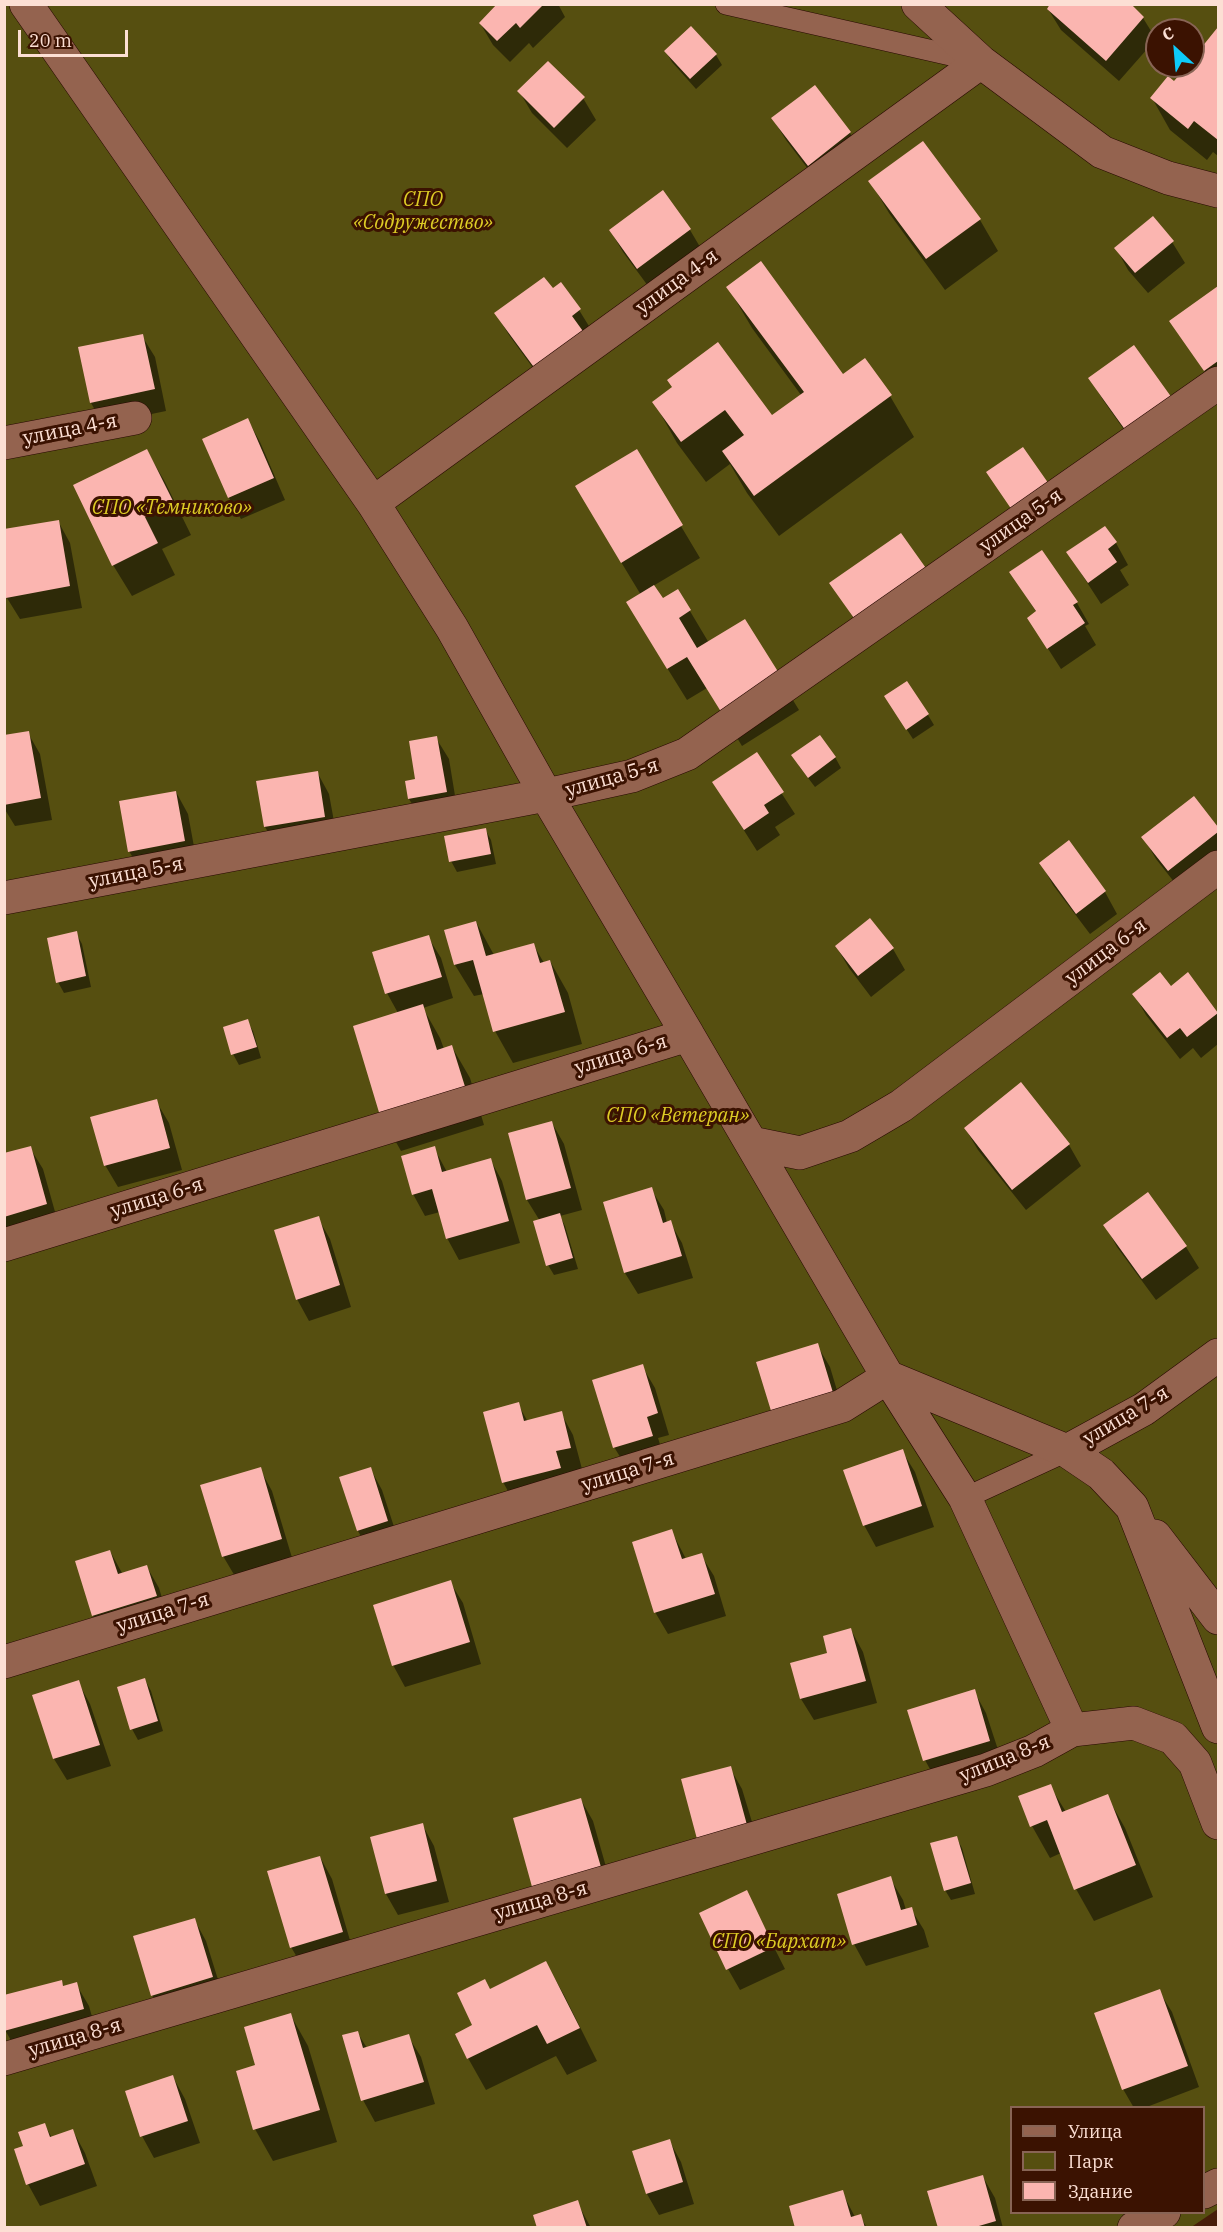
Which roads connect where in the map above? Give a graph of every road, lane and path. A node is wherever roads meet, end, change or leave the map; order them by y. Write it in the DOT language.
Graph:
graph roads {
  1 [pos="26,4"];
  2 [pos="726,4"];
  3 [pos="918,4"];
  4 [pos="981,62"];
  5 [pos="1218,191"];
  6 [pos="1218,383"];
  7 [pos="135,418"];
  8 [pos="4,443"];
  9 [pos="373,503"];
  10 [pos="546,795"];
  11 [pos="1218,867"];
  12 [pos="4,898"];
  13 [pos="688,1035"];
  14 [pos="752,1143"];
  15 [pos="4,1245"];
  16 [pos="1218,1354"];
  17 [pos="888,1377"];
  18 [pos="1067,1451"];
  19 [pos="965,1498"];
  20 [pos="1132,1506"];
  21 [pos="1218,1618"];
  22 [pos="4,1662"];
  23 [pos="1218,1726"];
  24 [pos="1072,1730"];
  25 [pos="1218,1823"];
  26 [pos="4,2059"];
  27 [pos="1160,2214"];
  28 [pos="1134,2228"];
  1 -- 9 [label="street"];
  2 -- 4 [label="lane"];
  3 -- 4 [label="street"];
  4 -- 5 [label="street"];
  4 -- 9 [label="street, улица 4-я"];
  6 -- 10 [label="street, улица 5-я"];
  7 -- 8 [label="street, улица 4-я"];
  9 -- 10 [label="street"];
  10 -- 12 [label="street, улица 5-я"];
  10 -- 13 [label="street"];
  11 -- 14 [label="street, улица 6-я"];
  13 -- 14 [label="street, улица 6-я"];
  13 -- 15 [label="street, улица 6-я"];
  14 -- 17 [label="street"];
  16 -- 18 [label="street, улица 7-я"];
  17 -- 18 [label="street, улица 7-я"];
  17 -- 19 [label="street"];
  17 -- 22 [label="street, улица 7-я"];
  18 -- 19 [label="lane"];
  18 -- 20 [label="street"];
  19 -- 24 [label="street"];
  20 -- 21 [label="street"];
  20 -- 23 [label="street"];
  24 -- 25 [label="street"];
  24 -- 26 [label="street, улица 8-я"];
  27 -- 28 [label="street"];
}
